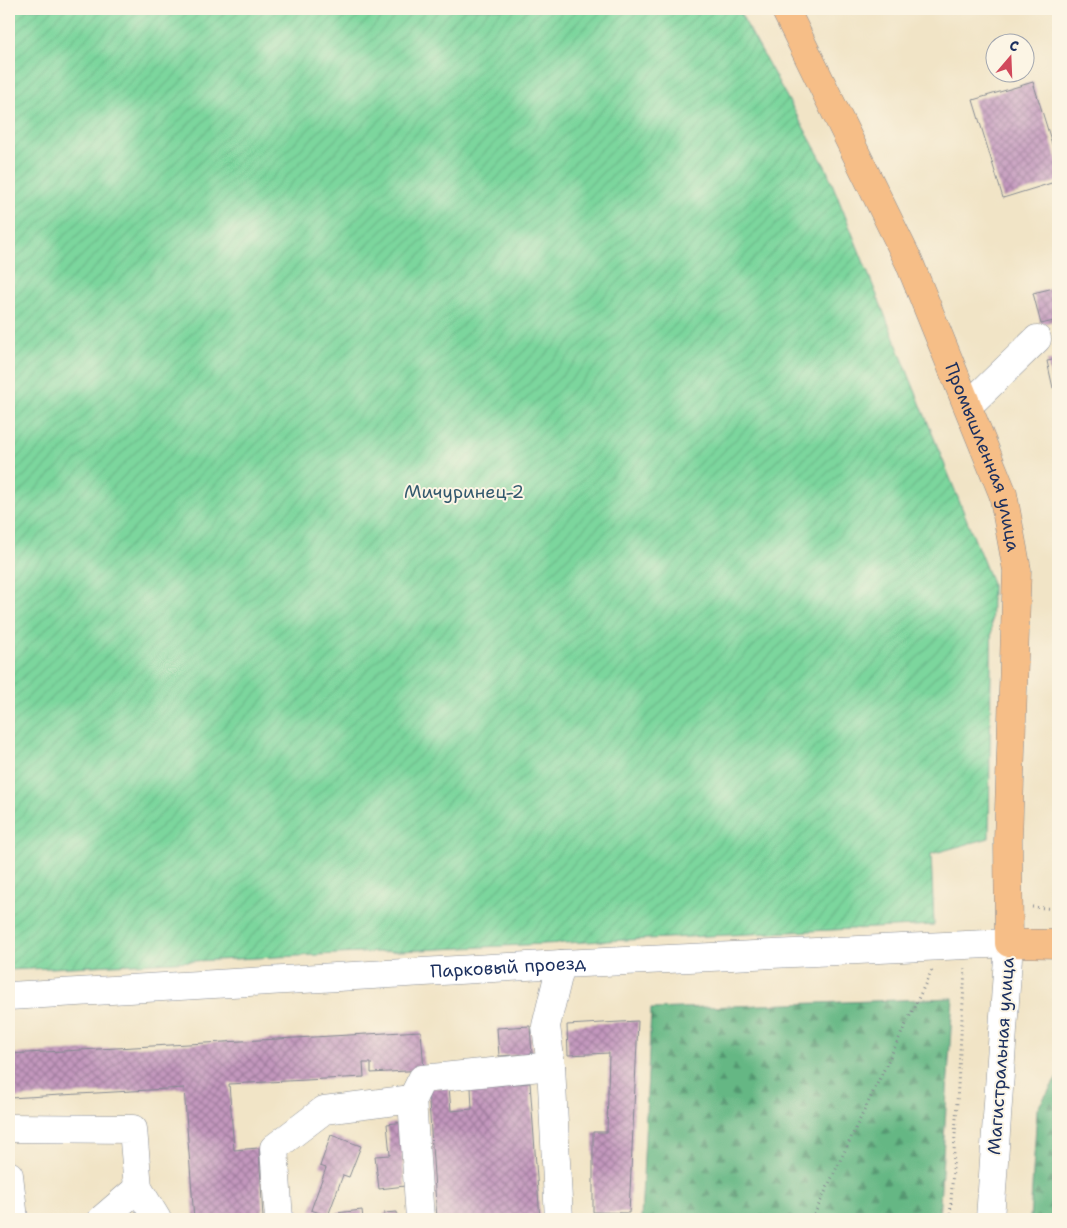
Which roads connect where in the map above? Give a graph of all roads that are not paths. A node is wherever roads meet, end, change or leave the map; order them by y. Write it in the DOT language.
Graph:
graph roads {
  1 [pos="785,9"];
  2 [pos="1037,339"];
  3 [pos="968,406"];
  4 [pos="1009,943"];
  5 [pos="1058,944"];
  6 [pos="561,964"];
  7 [pos="9,996"];
  8 [pos="551,1066"];
  9 [pos="412,1099"];
  10 [pos="9,1128"];
  11 [pos="9,1175"];
  12 [pos="138,1188"];
  13 [pos="14,1219"];
  14 [pos="102,1219"];
  15 [pos="157,1219"];
  16 [pos="279,1219"];
  17 [pos="420,1219"];
  18 [pos="559,1219"];
  19 [pos="990,1219"];
  1 -- 3 [label="main road, Промышленная улица"];
  2 -- 3 [label="street"];
  3 -- 4 [label="main road, Промышленная улица"];
  4 -- 5 [label="main road, Магистральная улица"];
  4 -- 6 [label="street, Парковый проезд"];
  4 -- 19 [label="street, Магистральная улица"];
  6 -- 7 [label="street, Парковый проезд"];
  6 -- 8 [label="street"];
  8 -- 9 [label="street"];
  8 -- 18 [label="street"];
  9 -- 16 [label="street"];
  9 -- 17 [label="street"];
  10 -- 12 [label="street"];
  11 -- 13 [label="street"];
  12 -- 14 [label="street"];
  12 -- 15 [label="street"];
}
